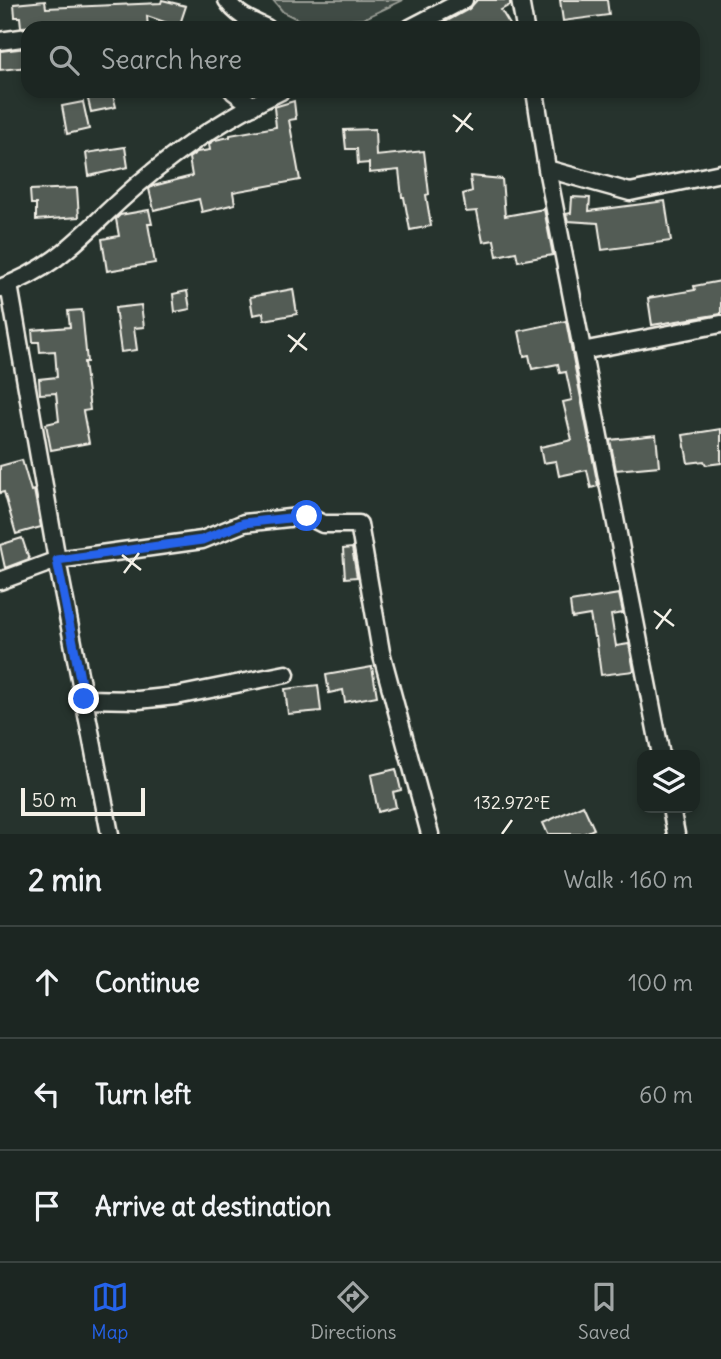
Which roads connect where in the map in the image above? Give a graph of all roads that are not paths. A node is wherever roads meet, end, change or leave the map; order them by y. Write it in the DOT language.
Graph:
graph roads {
  1 [pos="227,0"];
  2 [pos="464,0"];
  3 [pos="520,0"];
  4 [pos="250,21"];
  5 [pos="424,21"];
  6 [pos="524,21"];
  7 [pos="21,38"];
  8 [pos="0,41"];
  9 [pos="242,98"];
  10 [pos="268,98"];
  11 [pos="536,98"];
  12 [pos="253,106"];
  13 [pos="547,169"];
  14 [pos="721,173"];
  15 [pos="5,286"];
  16 [pos="721,324"];
  17 [pos="583,351"];
  18 [pos="57,560"];
  19 [pos="0,582"];
  20 [pos="286,674"];
  21 [pos="84,699"];
  22 [pos="660,750"];
  23 [pos="672,813"];
  24 [pos="110,834"];
  25 [pos="430,834"];
  26 [pos="676,834"];
  1 -- 4 [label="street"];
  2 -- 5 [label="street"];
  3 -- 6 [label="street"];
  7 -- 8 [label="street"];
  9 -- 12 [label="street"];
  10 -- 12 [label="street"];
  11 -- 13 [label="street"];
  12 -- 15 [label="street"];
  13 -- 14 [label="street"];
  13 -- 17 [label="street"];
  15 -- 18 [label="street"];
  16 -- 17 [label="street"];
  17 -- 22 [label="street"];
  18 -- 19 [label="street"];
  18 -- 21 [label="street"];
  18 -- 25 [label="street"];
  20 -- 21 [label="street"];
  21 -- 24 [label="street"];
  23 -- 26 [label="street"];
}
